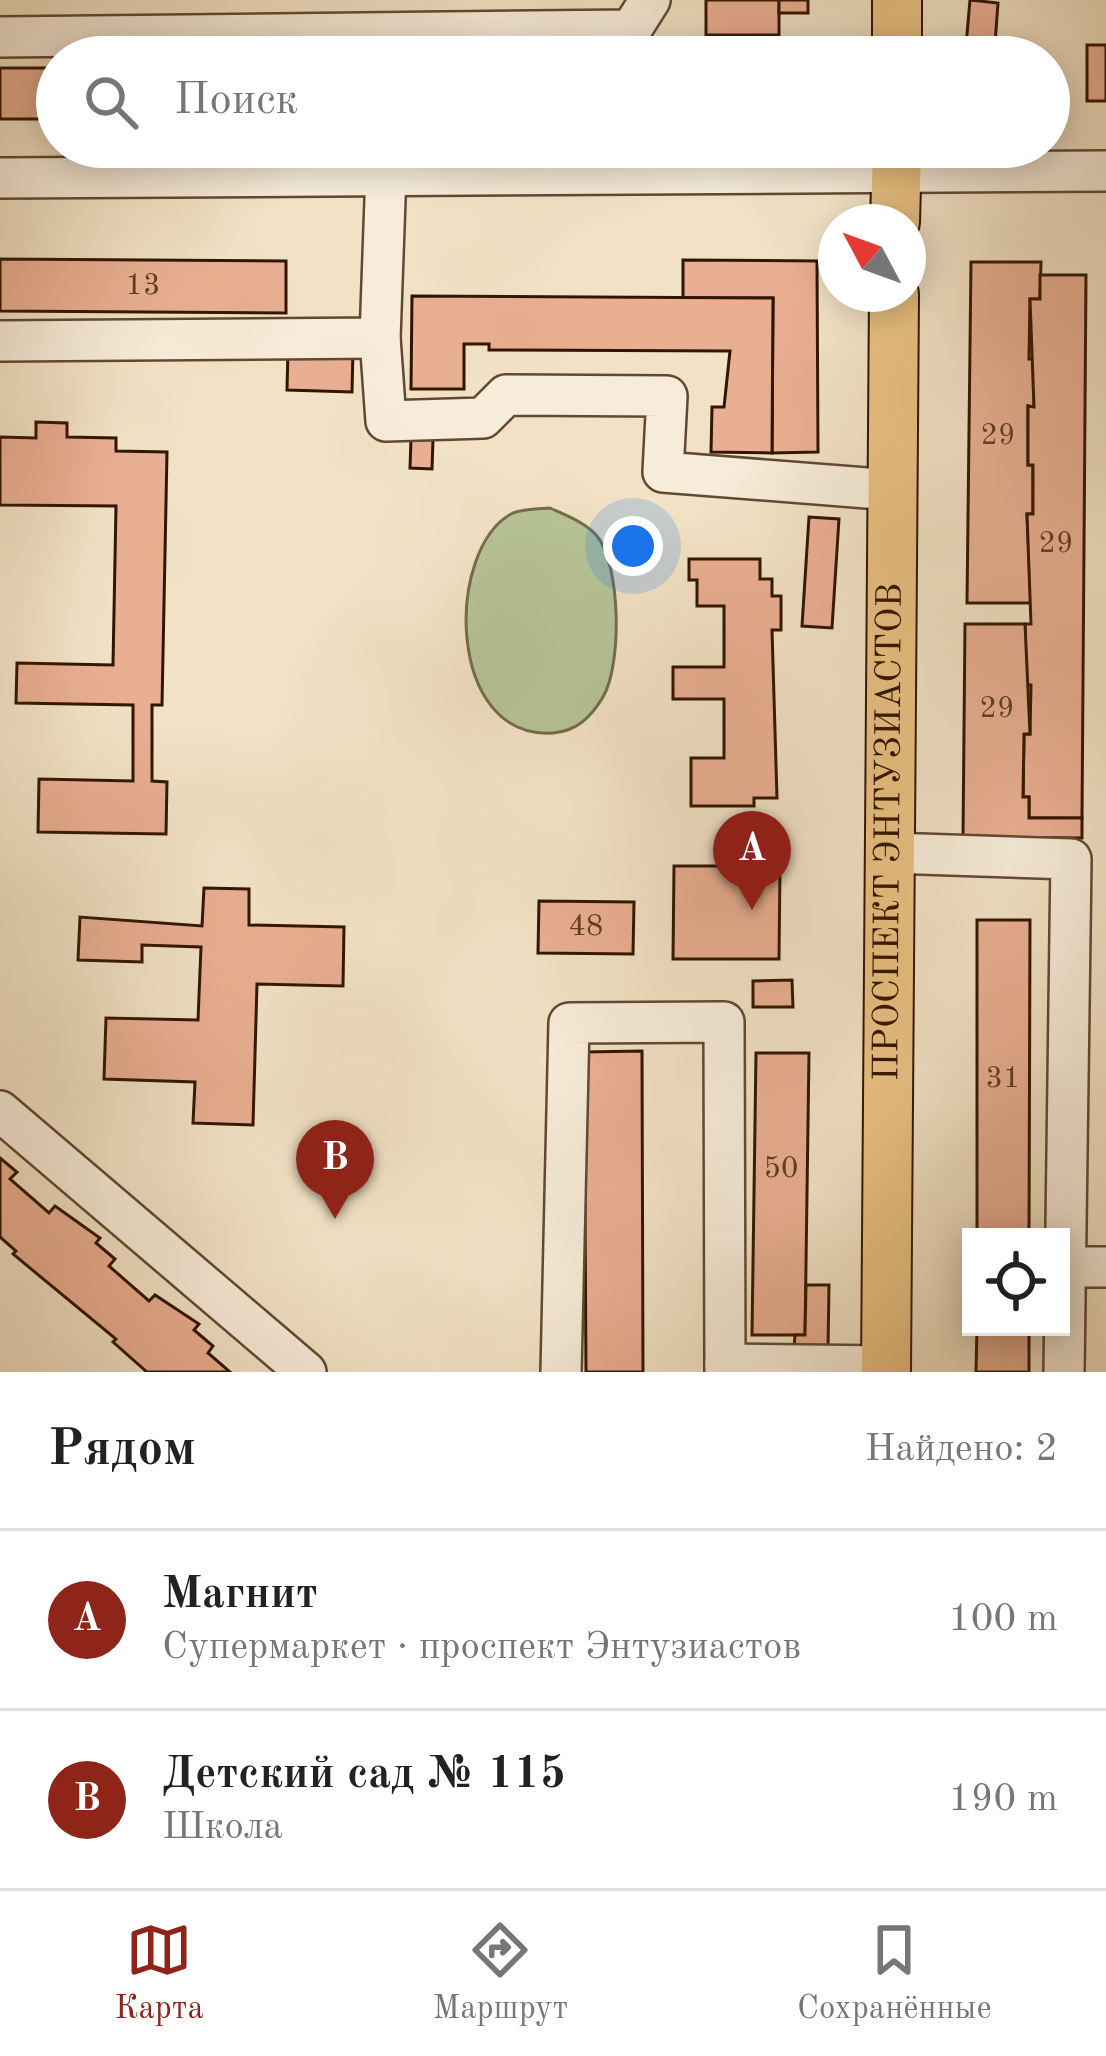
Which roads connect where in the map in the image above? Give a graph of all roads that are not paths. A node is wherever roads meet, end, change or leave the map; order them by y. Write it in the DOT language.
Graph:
graph roads {
  1 [pos="650,0"];
  2 [pos="897,0"];
  3 [pos="90,36"];
  4 [pos="897,36"];
  5 [pos="0,37"];
  6 [pos="36,37"];
  7 [pos="556,168"];
  8 [pos="897,168"];
  9 [pos="1049,168"];
  10 [pos="1106,171"];
  11 [pos="386,172"];
  12 [pos="0,178"];
  13 [pos="896,204"];
  14 [pos="894,312"];
  15 [pos="380,338"];
  16 [pos="0,341"];
  17 [pos="892,490"];
  18 [pos="890,853"];
  19 [pos="0,1111"];
  20 [pos="1064,1228"];
  21 [pos="1070,1267"];
  22 [pos="1106,1267"];
  23 [pos="1064,1336"];
  24 [pos="725,1368"];
  25 [pos="886,1369"];
  26 [pos="306,1372"];
  27 [pos="561,1372"];
  28 [pos="1064,1372"];
  1 -- 3 [label="street"];
  2 -- 4 [label="main road"];
  5 -- 6 [label="street"];
  7 -- 11 [label="street"];
  8 -- 13 [label="main road"];
  9 -- 10 [label="street"];
  11 -- 12 [label="street"];
  11 -- 15 [label="street"];
  14 -- 17 [label="main road, ПРОСПЕКТ ЭНТУЗИАСТОВ"];
  15 -- 16 [label="street"];
  15 -- 17 [label="street"];
  17 -- 18 [label="main road, ПРОСПЕКТ ЭНТУЗИАСТОВ"];
  18 -- 20 [label="street"];
  18 -- 25 [label="main road, ПРОСПЕКТ ЭНТУЗИАСТОВ"];
  19 -- 26 [label="street"];
  21 -- 22 [label="street"];
  23 -- 28 [label="street"];
  24 -- 25 [label="street"];
  24 -- 27 [label="street"];
}
